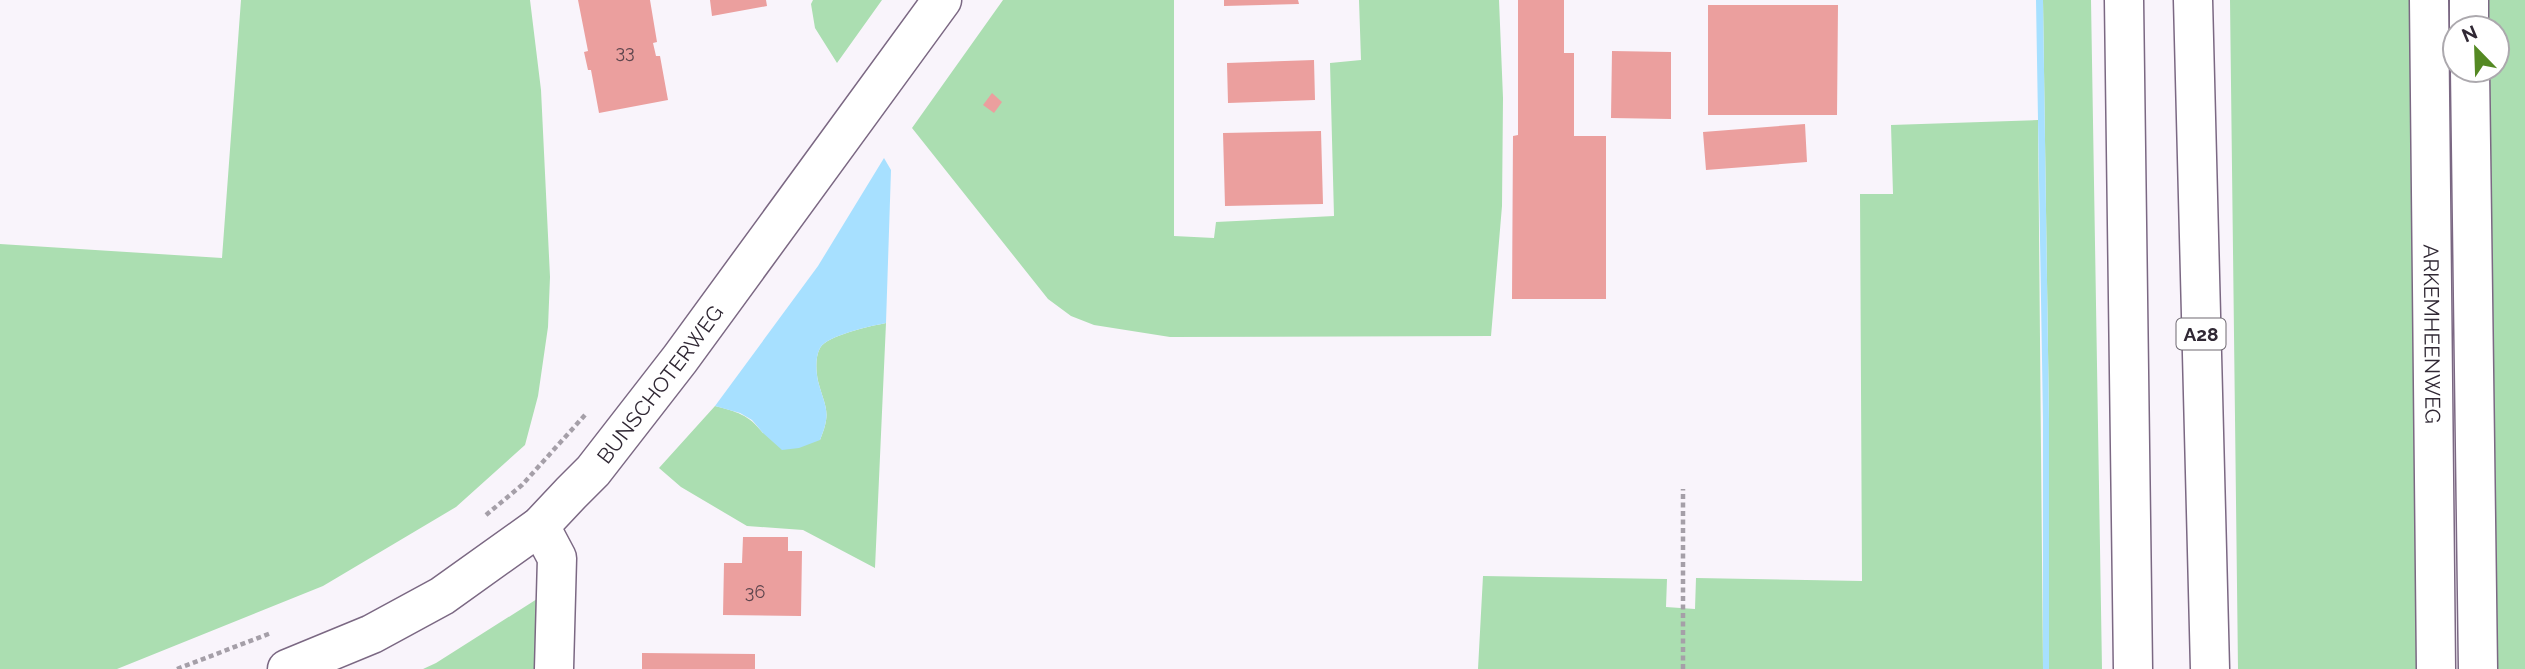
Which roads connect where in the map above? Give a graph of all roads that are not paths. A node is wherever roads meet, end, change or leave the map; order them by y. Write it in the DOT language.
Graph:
graph roads {
  1 [pos="942,0"];
  2 [pos="2124,0"];
  3 [pos="2193,0"];
  4 [pos="2429,0"];
  5 [pos="2470,84"];
  6 [pos="540,526"];
  7 [pos="287,669"];
  8 [pos="554,669"];
  9 [pos="2133,669"];
  10 [pos="2210,669"];
  11 [pos="2436,669"];
  12 [pos="2478,669"];
  1 -- 6 [label="main road, BUNSCHOTERWEG"];
  2 -- 9 [label="main road"];
  3 -- 10 [label="main road, A28"];
  4 -- 11 [label="main road, ARKEMHEENWEG"];
  5 -- 12 [label="main road, ARKEMHEENWEG"];
  6 -- 7 [label="main road, BUNSCHOTERWEG"];
  6 -- 8 [label="main road"];
}
